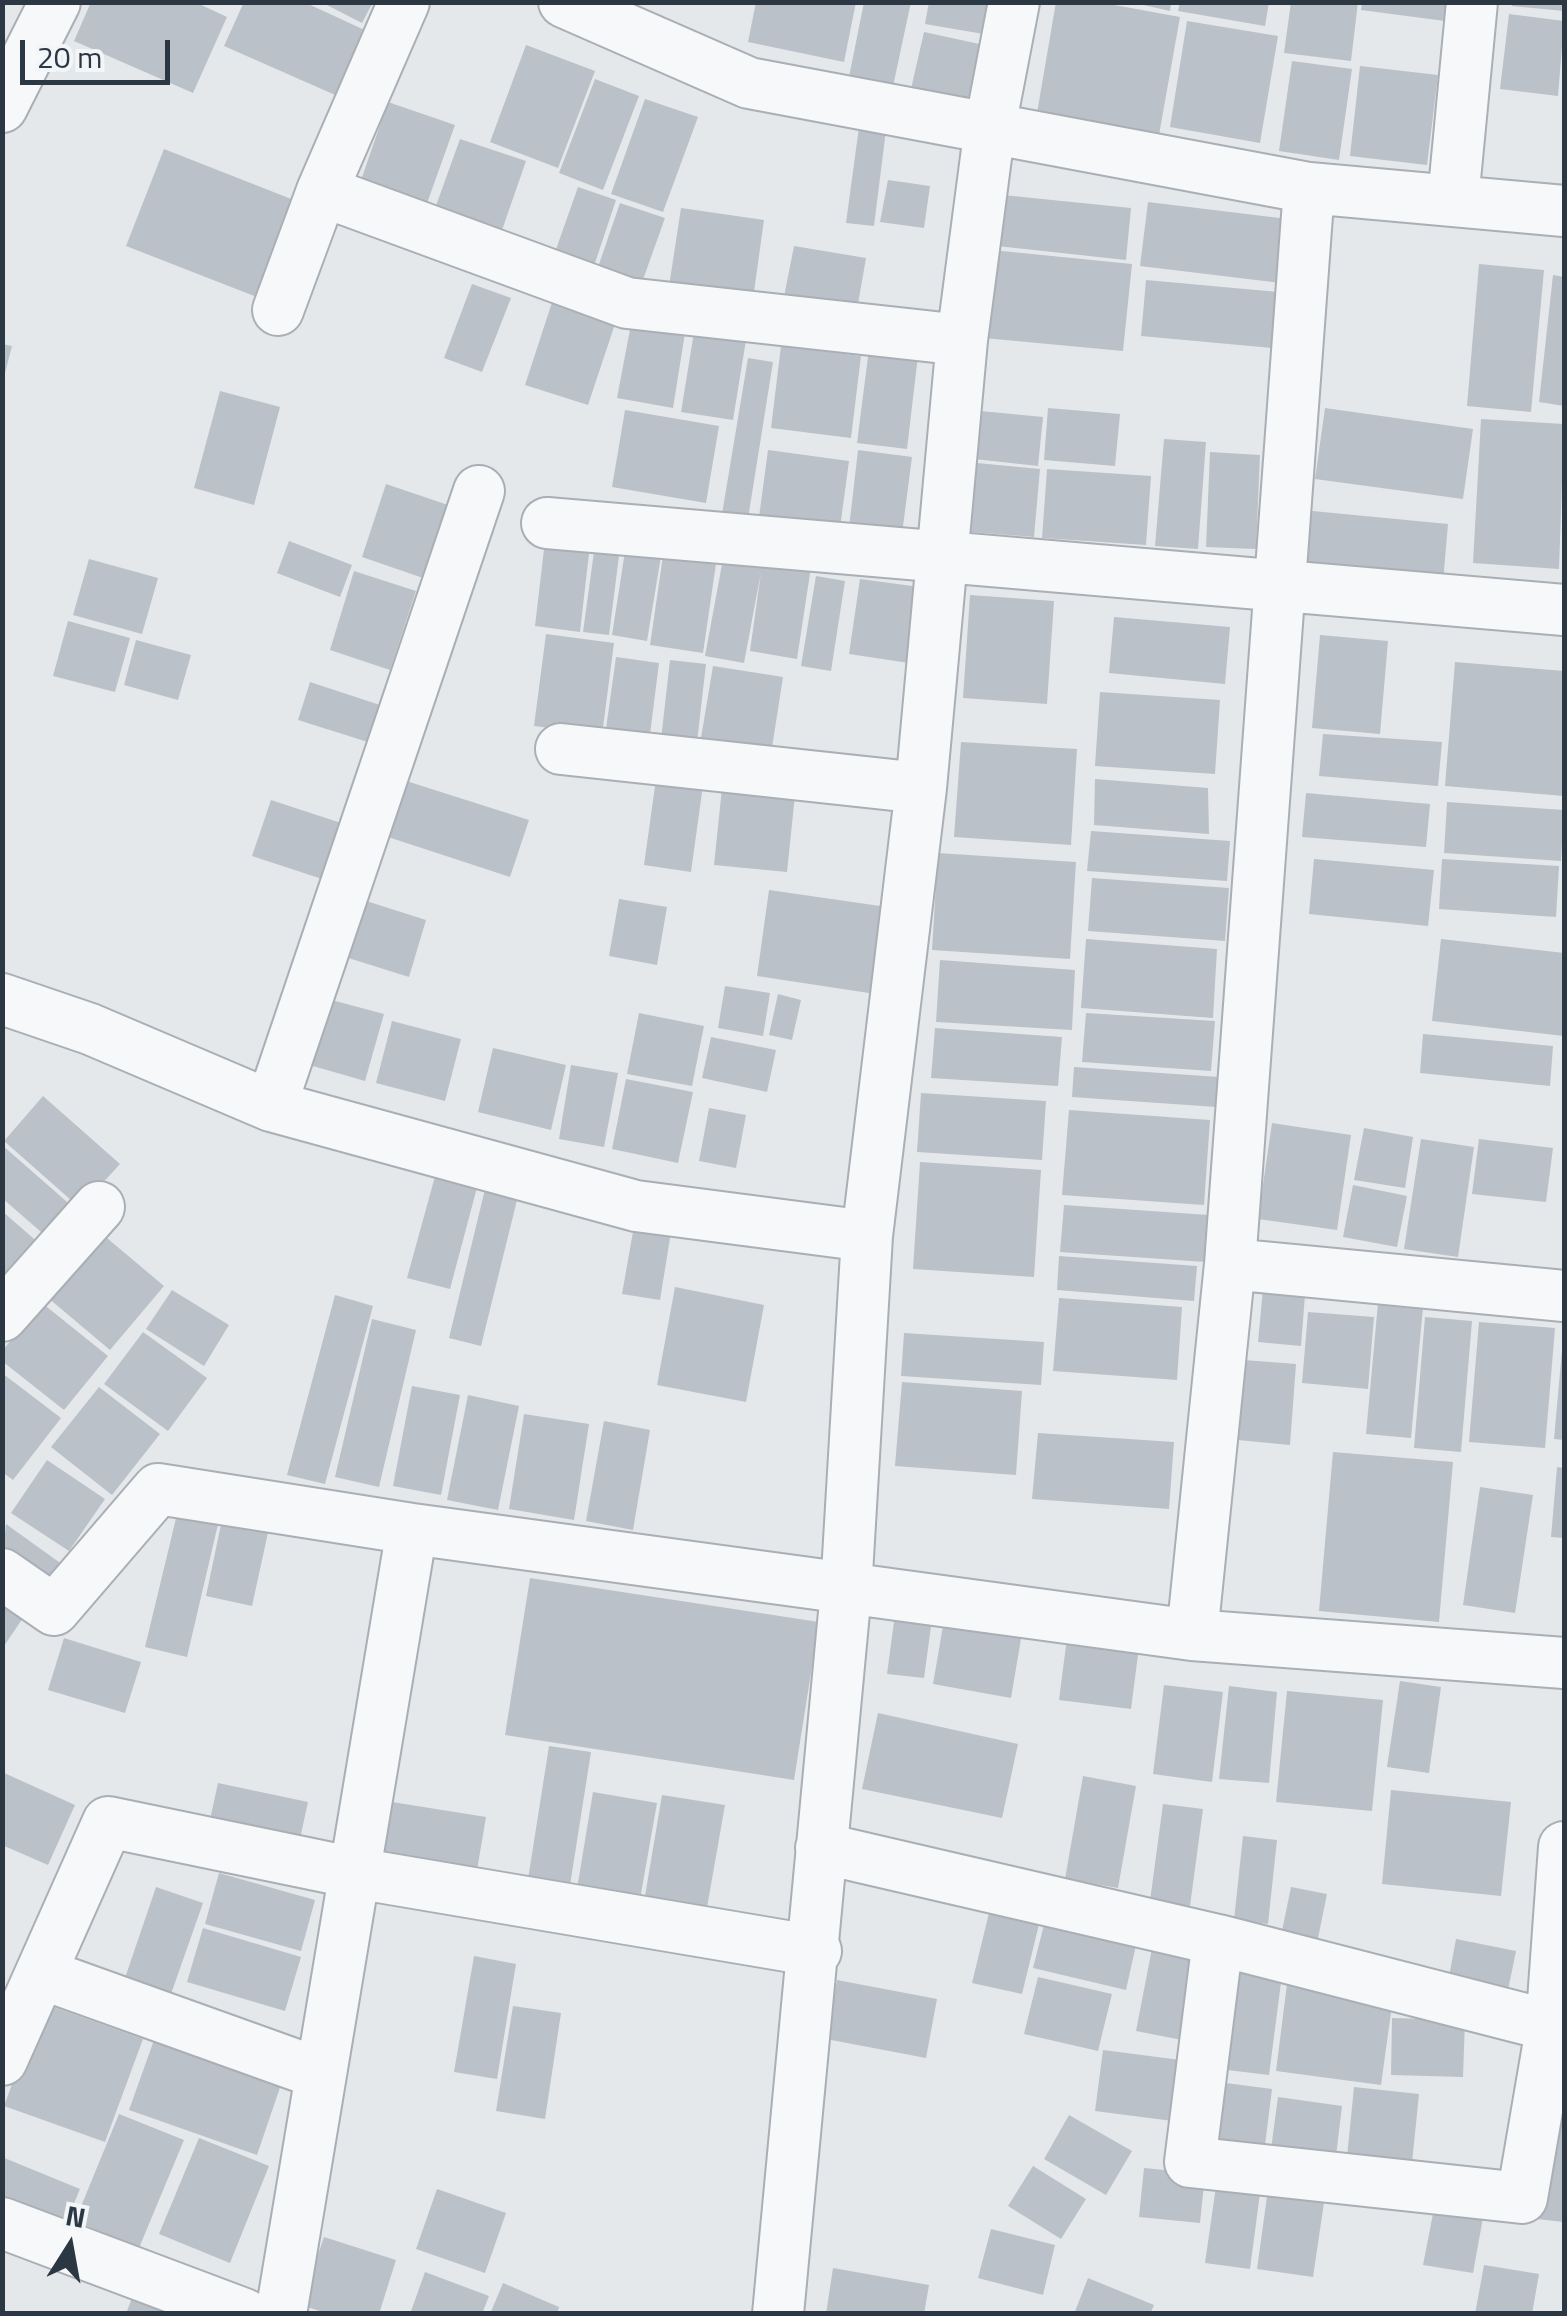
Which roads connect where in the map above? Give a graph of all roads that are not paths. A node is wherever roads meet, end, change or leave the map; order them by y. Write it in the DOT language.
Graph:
graph roads {
  1 [pos="55,2"];
  2 [pos="404,2"];
  3 [pos="564,2"];
  4 [pos="1014,2"];
  5 [pos="1472,2"];
  6 [pos="2,108"];
  7 [pos="990,126"];
  8 [pos="1310,188"];
  9 [pos="322,192"];
  10 [pos="1453,200"];
  11 [pos="1564,210"];
  12 [pos="278,310"];
  13 [pos="962,340"];
  14 [pos="479,491"];
  15 [pos="547,522"];
  16 [pos="945,556"];
  17 [pos="1278,586"];
  18 [pos="1564,610"];
  19 [pos="561,749"];
  20 [pos="921,788"];
  21 [pos="2,999"];
  22 [pos="271,1106"];
  23 [pos="99,1207"];
  24 [pos="867,1236"];
  25 [pos="1230,1264"];
  26 [pos="1564,1296"];
  27 [pos="2,1316"];
  28 [pos="412,1530"];
  29 [pos="2,1574"];
  30 [pos="846,1591"];
  31 [pos="1192,1635"];
  32 [pos="1564,1663"];
  33 [pos="1564,1846"];
  34 [pos="821,1848"];
  35 [pos="355,1873"];
  36 [pos="1218,1940"];
  37 [pos="816,1952"];
  38 [pos="42,1974"];
  39 [pos="1558,2029"];
  40 [pos="2,2060"];
  41 [pos="322,2074"];
  42 [pos="2,2223"];
  43 [pos="244,2314"];
  44 [pos="281,2314"];
  45 [pos="778,2314"];
  1 -- 6 [label="street"];
  2 -- 9 [label="street"];
  3 -- 7 [label="street"];
  4 -- 7 [label="street"];
  5 -- 10 [label="street"];
  7 -- 8 [label="street"];
  7 -- 13 [label="street"];
  8 -- 10 [label="street"];
  8 -- 17 [label="street"];
  9 -- 12 [label="street"];
  9 -- 13 [label="street"];
  10 -- 11 [label="street"];
  13 -- 16 [label="street"];
  14 -- 22 [label="street"];
  15 -- 16 [label="street"];
  16 -- 17 [label="street"];
  16 -- 20 [label="street"];
  17 -- 18 [label="street"];
  17 -- 25 [label="street"];
  19 -- 20 [label="street"];
  20 -- 24 [label="street"];
  21 -- 22 [label="street"];
  22 -- 24 [label="street"];
  23 -- 27 [label="street"];
  24 -- 30 [label="street"];
  25 -- 26 [label="street"];
  25 -- 31 [label="street"];
  28 -- 29 [label="street"];
  28 -- 30 [label="street"];
  28 -- 35 [label="street"];
  30 -- 31 [label="street"];
  30 -- 34 [label="street"];
  31 -- 32 [label="street"];
  33 -- 39 [label="street"];
  34 -- 36 [label="street"];
  34 -- 37 [label="street"];
  35 -- 37 [label="street"];
  35 -- 38 [label="street"];
  35 -- 41 [label="street"];
  36 -- 39 [label="street"];
  36 -- 39 [label="street"];
  37 -- 45 [label="street"];
  38 -- 40 [label="street"];
  38 -- 41 [label="street"];
  41 -- 44 [label="street"];
  42 -- 43 [label="street"];
}
